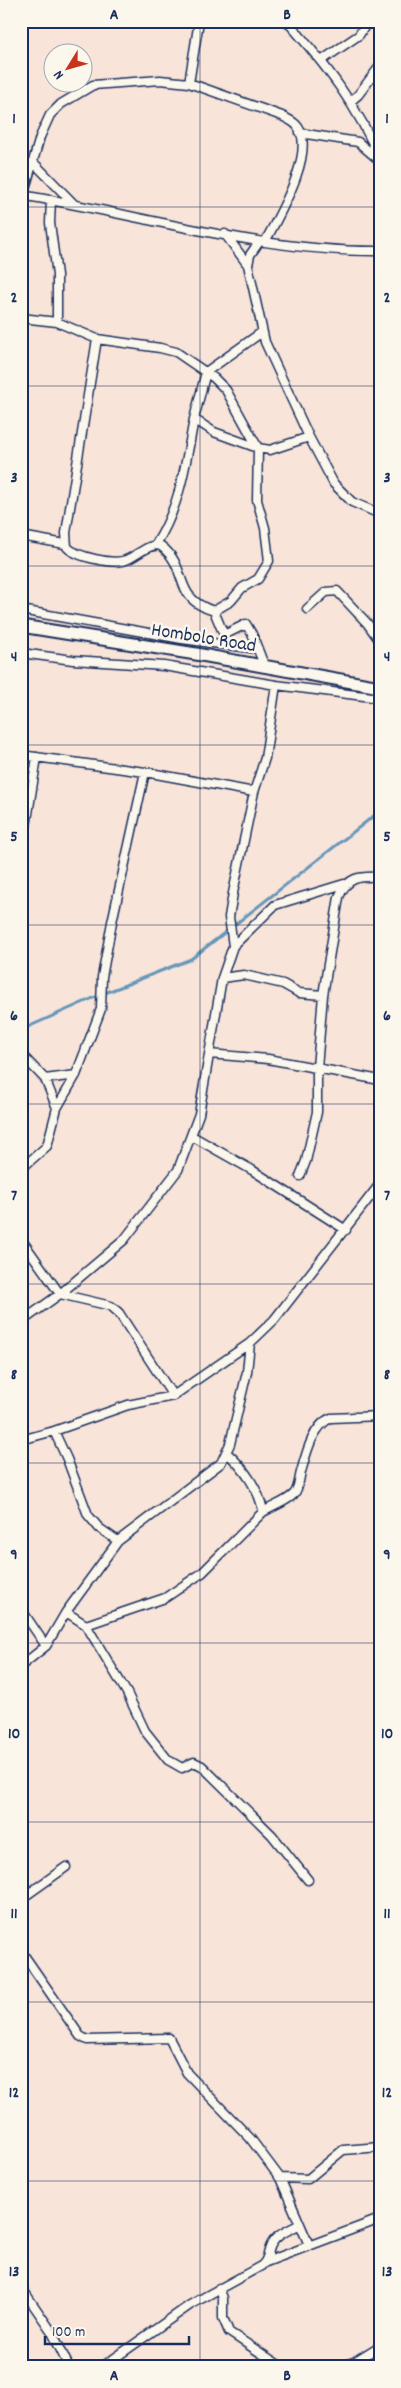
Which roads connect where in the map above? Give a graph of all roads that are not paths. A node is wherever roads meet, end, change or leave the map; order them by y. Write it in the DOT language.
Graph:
graph roads {
  1 [pos="194,21"];
  2 [pos="199,21"];
  3 [pos="287,21"];
  4 [pos="368,21"];
  5 [pos="198,32"];
  6 [pos="321,61"];
  7 [pos="380,66"];
  8 [pos="189,82"];
  9 [pos="351,101"];
  10 [pos="300,133"];
  11 [pos="380,161"];
  12 [pos="33,162"];
  13 [pos="22,195"];
  14 [pos="51,200"];
  15 [pos="73,203"];
  16 [pos="225,234"];
  17 [pos="262,242"];
  18 [pos="380,251"];
  19 [pos="248,265"];
  20 [pos="21,318"];
  21 [pos="57,322"];
  22 [pos="262,332"];
  23 [pos="97,339"];
  24 [pos="206,372"];
  25 [pos="194,419"];
  26 [pos="309,437"];
  27 [pos="258,448"];
  28 [pos="380,514"];
  29 [pos="21,536"];
  30 [pos="66,544"];
  31 [pos="156,544"];
  32 [pos="307,609"];
  33 [pos="21,610"];
  34 [pos="214,611"];
  35 [pos="21,626"];
  36 [pos="380,641"];
  37 [pos="258,649"];
  38 [pos="21,653"];
  39 [pos="264,665"];
  40 [pos="379,684"];
  41 [pos="276,685"];
  42 [pos="380,698"];
  43 [pos="21,755"];
  44 [pos="37,757"];
  45 [pos="145,772"];
  46 [pos="254,792"];
  47 [pos="21,858"];
  48 [pos="380,877"];
  49 [pos="344,884"];
  50 [pos="233,946"];
  51 [pos="222,978"];
  52 [pos="323,995"];
  53 [pos="21,1054"];
  54 [pos="209,1054"];
  55 [pos="316,1068"];
  56 [pos="76,1075"];
  57 [pos="46,1079"];
  58 [pos="380,1080"];
  59 [pos="57,1108"];
  60 [pos="192,1136"];
  61 [pos="21,1169"];
  62 [pos="300,1176"];
  63 [pos="380,1184"];
  64 [pos="346,1230"];
  65 [pos="21,1239"];
  66 [pos="60,1294"];
  67 [pos="21,1322"];
  68 [pos="250,1343"];
  69 [pos="173,1396"];
  70 [pos="380,1416"];
  71 [pos="54,1431"];
  72 [pos="21,1440"];
  73 [pos="227,1453"];
  74 [pos="263,1512"];
  75 [pos="118,1541"];
  76 [pos="21,1609"];
  77 [pos="66,1612"];
  78 [pos="86,1625"];
  79 [pos="46,1646"];
  80 [pos="21,1666"];
  81 [pos="66,1867"];
  82 [pos="308,1880"];
  83 [pos="21,1899"];
  84 [pos="21,1951"];
  85 [pos="380,2147"];
  86 [pos="280,2178"];
  87 [pos="380,2219"];
  88 [pos="300,2224"];
  89 [pos="309,2245"];
  90 [pos="266,2262"];
  91 [pos="21,2287"];
  92 [pos="219,2288"];
  93 [pos="24,2296"];
  94 [pos="380,2346"];
  95 [pos="69,2367"];
  96 [pos="102,2367"];
  97 [pos="282,2367"];
  98 [pos="337,2367"];
  1 -- 5 [label="street"];
  2 -- 5 [label="street"];
  3 -- 6 [label="street"];
  4 -- 6 [label="street"];
  5 -- 8 [label="street"];
  6 -- 9 [label="street"];
  7 -- 9 [label="street"];
  8 -- 10 [label="street"];
  8 -- 12 [label="street"];
  9 -- 11 [label="street"];
  10 -- 11 [label="street"];
  10 -- 17 [label="street"];
  12 -- 13 [label="street"];
  12 -- 15 [label="street"];
  13 -- 14 [label="street"];
  14 -- 15 [label="street"];
  14 -- 21 [label="street"];
  15 -- 16 [label="street"];
  16 -- 17 [label="street"];
  16 -- 19 [label="street"];
  17 -- 18 [label="street"];
  17 -- 19 [label="street"];
  19 -- 22 [label="street"];
  20 -- 21 [label="street"];
  21 -- 23 [label="street"];
  22 -- 24 [label="street"];
  22 -- 26 [label="street"];
  23 -- 24 [label="street"];
  23 -- 30 [label="street"];
  24 -- 25 [label="street"];
  24 -- 27 [label="street"];
  25 -- 27 [label="street"];
  25 -- 31 [label="street"];
  26 -- 27 [label="street"];
  26 -- 28 [label="street"];
  27 -- 34 [label="street"];
  29 -- 30 [label="street"];
  30 -- 31 [label="street"];
  31 -- 34 [label="street"];
  32 -- 36 [label="street"];
  33 -- 37 [label="street"];
  34 -- 37 [label="street"];
  35 -- 39 [label="street, Hombolo Road"];
  37 -- 39 [label="street"];
  38 -- 41 [label="street"];
  39 -- 40 [label="street, Hombolo Road"];
  41 -- 42 [label="street"];
  41 -- 46 [label="street"];
  43 -- 44 [label="street"];
  44 -- 45 [label="street"];
  44 -- 47 [label="street"];
  45 -- 46 [label="street"];
  45 -- 56 [label="street"];
  46 -- 50 [label="street"];
  48 -- 49 [label="street"];
  49 -- 50 [label="street"];
  49 -- 52 [label="street"];
  50 -- 51 [label="street"];
  51 -- 52 [label="street"];
  51 -- 54 [label="street"];
  52 -- 55 [label="street"];
  53 -- 57 [label="street"];
  54 -- 55 [label="street"];
  54 -- 60 [label="street"];
  55 -- 58 [label="street"];
  55 -- 62 [label="street"];
  56 -- 57 [label="street"];
  56 -- 59 [label="street"];
  57 -- 59 [label="street"];
  59 -- 61 [label="street"];
  60 -- 64 [label="street"];
  60 -- 66 [label="street"];
  63 -- 64 [label="street"];
  64 -- 68 [label="street"];
  65 -- 66 [label="street"];
  66 -- 67 [label="street"];
  66 -- 69 [label="street"];
  68 -- 69 [label="street"];
  68 -- 73 [label="street"];
  69 -- 71 [label="street"];
  70 -- 74 [label="street"];
  71 -- 72 [label="street"];
  71 -- 75 [label="street"];
  73 -- 74 [label="street"];
  73 -- 75 [label="street"];
  74 -- 78 [label="street"];
  75 -- 77 [label="street"];
  76 -- 79 [label="street"];
  77 -- 78 [label="street"];
  77 -- 79 [label="street"];
  78 -- 82 [label="street"];
  79 -- 80 [label="street"];
  81 -- 83 [label="street"];
  84 -- 86 [label="street"];
  85 -- 86 [label="street"];
  86 -- 88 [label="street"];
  87 -- 89 [label="street"];
  88 -- 89 [label="street"];
  88 -- 90 [label="street"];
  89 -- 90 [label="street"];
  90 -- 92 [label="street"];
  91 -- 93 [label="street"];
  92 -- 96 [label="street"];
  92 -- 97 [label="street"];
  93 -- 95 [label="street"];
  94 -- 98 [label="street"];
}
